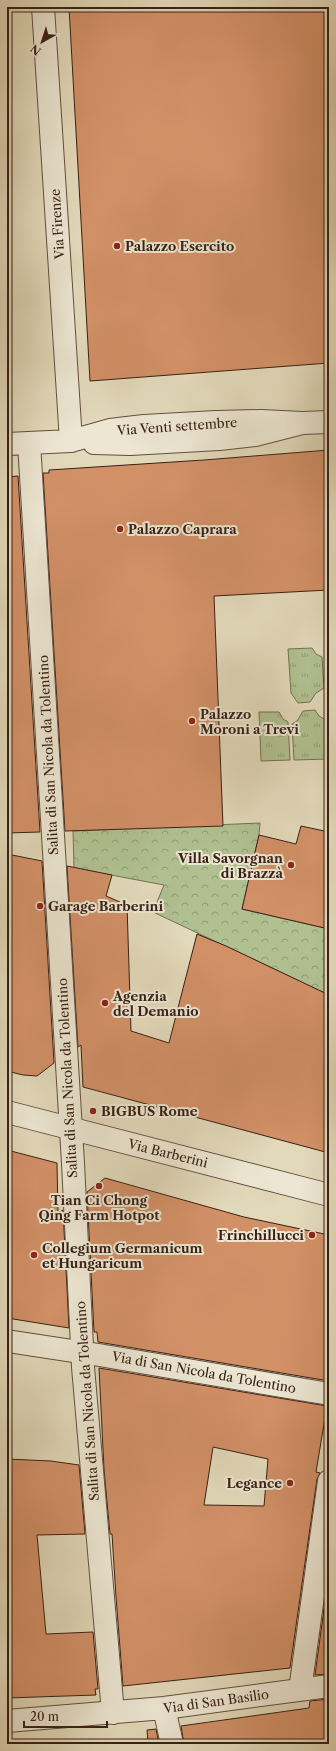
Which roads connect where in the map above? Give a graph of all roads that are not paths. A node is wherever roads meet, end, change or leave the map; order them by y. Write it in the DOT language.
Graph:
graph roads {
  1 [pos="43,7"];
  2 [pos="329,422"];
  3 [pos="71,441"];
  4 [pos="30,443"];
  5 [pos="7,444"];
  6 [pos="7,1112"];
  7 [pos="70,1127"];
  8 [pos="329,1195"];
  9 [pos="7,1341"];
  10 [pos="83,1352"];
  11 [pos="329,1394"];
  12 [pos="329,1481"];
  13 [pos="329,1686"];
  14 [pos="300,1690"];
  15 [pos="164,1708"];
  16 [pos="113,1713"];
  17 [pos="7,1721"];
  18 [pos="172,1744"];
  1 -- 3 [label="street, Via Firenze"];
  2 -- 3 [label="street, Via Venti settembre"];
  3 -- 4 [label="street"];
  4 -- 5 [label="street"];
  4 -- 7 [label="street, Salita di San Nicola da Tolentino"];
  6 -- 7 [label="street, Via Barberini"];
  7 -- 8 [label="street, Via Barberini"];
  7 -- 10 [label="street, Salita di San Nicola da Tolentino"];
  9 -- 10 [label="street, Via di San Nicola da Tolentino"];
  10 -- 11 [label="street, Via di San Nicola da Tolentino"];
  10 -- 16 [label="street, Salita di San Nicola da Tolentino"];
  12 -- 14 [label="street"];
  13 -- 14 [label="street, Via di San Basilio"];
  14 -- 15 [label="street, Via di San Basilio"];
  15 -- 16 [label="street, Via di San Basilio"];
  15 -- 18 [label="street"];
  16 -- 17 [label="street, Via di San Basilio"];
}
